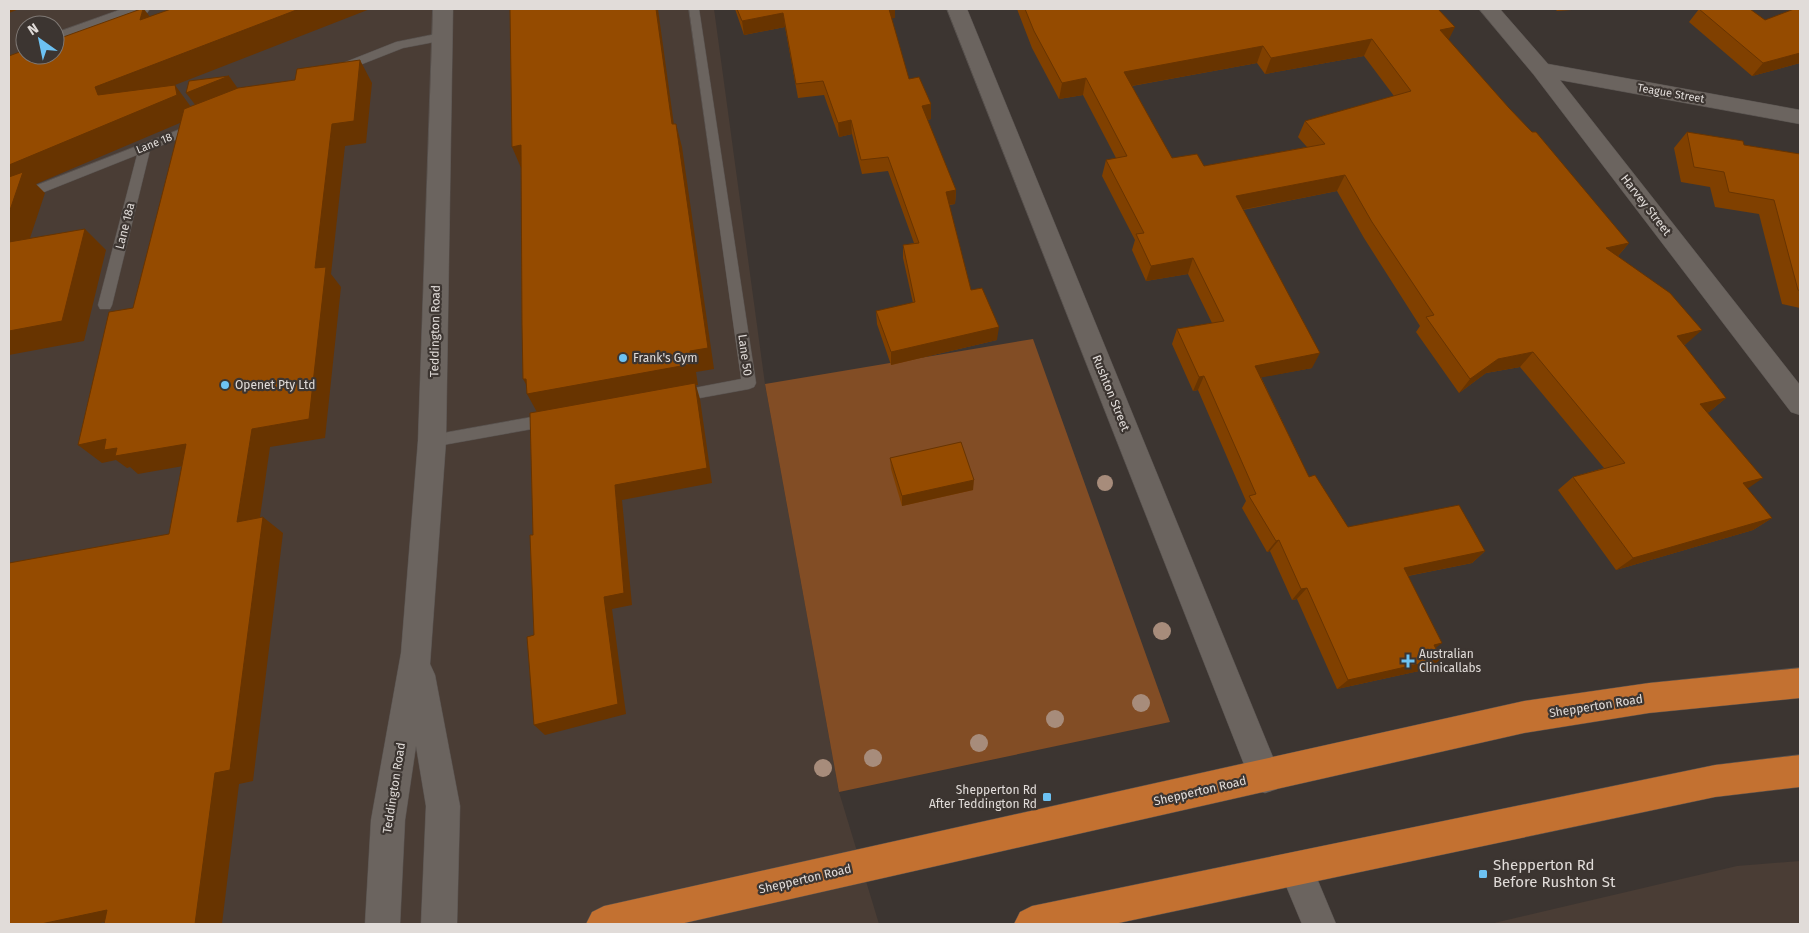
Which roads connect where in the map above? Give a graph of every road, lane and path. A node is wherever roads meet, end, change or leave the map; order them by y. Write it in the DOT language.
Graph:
graph roads {
  1 [pos="140,9"];
  2 [pos="443,9"];
  3 [pos="694,9"];
  4 [pos="957,9"];
  5 [pos="1489,9"];
  6 [pos="65,36"];
  7 [pos="441,37"];
  8 [pos="1542,70"];
  9 [pos="327,74"];
  10 [pos="1800,117"];
  11 [pos="209,121"];
  12 [pos="145,147"];
  13 [pos="9,201"];
  14 [pos="105,305"];
  15 [pos="663,399"];
  16 [pos="1800,404"];
  17 [pos="567,416"];
  18 [pos="432,440"];
  19 [pos="416,654"];
  20 [pos="1800,683"];
  21 [pos="1800,771"];
  22 [pos="1265,776"];
  23 [pos="1296,868"];
  24 [pos="382,924"];
  25 [pos="439,924"];
  26 [pos="604,924"];
  27 [pos="1032,924"];
  28 [pos="1318,924"];
  1 -- 6 [label="street"];
  2 -- 7 [label="street, Teddington Road"];
  3 -- 15 [label="lane, Lane 50"];
  4 -- 22 [label="street, Rushton Street"];
  5 -- 8 [label="street, Harvey Street"];
  7 -- 9 [label="lane"];
  7 -- 18 [label="street, Teddington Road"];
  8 -- 10 [label="street, Teague Street"];
  8 -- 16 [label="street, Harvey Street"];
  11 -- 12 [label="lane, Lane 18"];
  12 -- 13 [label="lane, Lane 18"];
  12 -- 14 [label="lane, Lane 18a"];
  17 -- 18 [label="lane"];
  18 -- 19 [label="street, Teddington Road"];
  19 -- 24 [label="street, Teddington Road"];
  19 -- 25 [label="street, Teddington Road"];
  20 -- 22 [label="highway, Shepperton Road"];
  21 -- 23 [label="highway"];
  22 -- 26 [label="highway, Shepperton Road"];
  23 -- 27 [label="highway"];
  23 -- 28 [label="street"];
}
